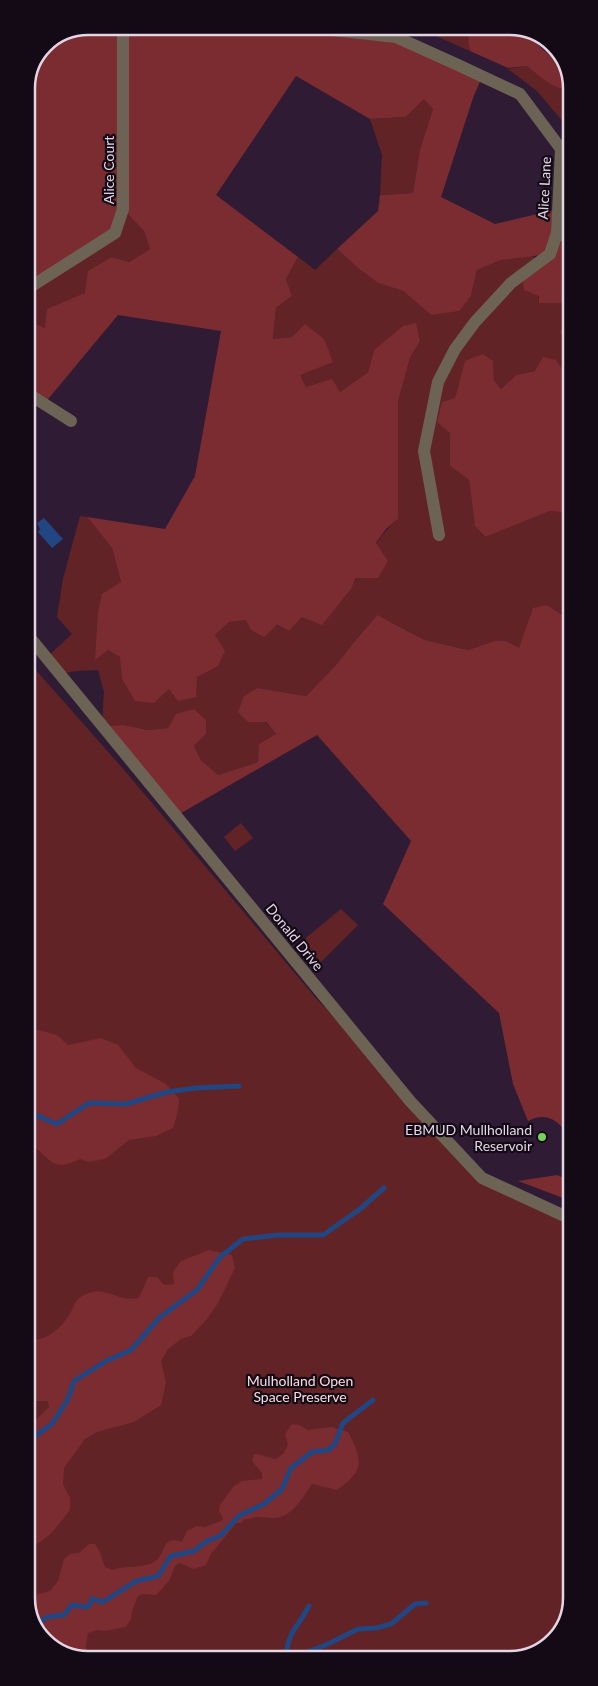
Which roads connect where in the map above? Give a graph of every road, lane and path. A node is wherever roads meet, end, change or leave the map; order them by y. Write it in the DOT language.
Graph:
graph roads {
  1 [pos="123,35"];
  2 [pos="404,35"];
  3 [pos="557,233"];
  4 [pos="563,235"];
  5 [pos="35,284"];
  6 [pos="35,398"];
  7 [pos="71,422"];
  8 [pos="439,535"];
  9 [pos="35,644"];
  10 [pos="563,1215"];
  1 -- 5 [label="street, Alice Court"];
  2 -- 3 [label="street, Alice Lane"];
  3 -- 4 [label="street"];
  3 -- 8 [label="street, Alice Lane"];
  6 -- 7 [label="street"];
  9 -- 10 [label="street, Donald Drive"];
}
